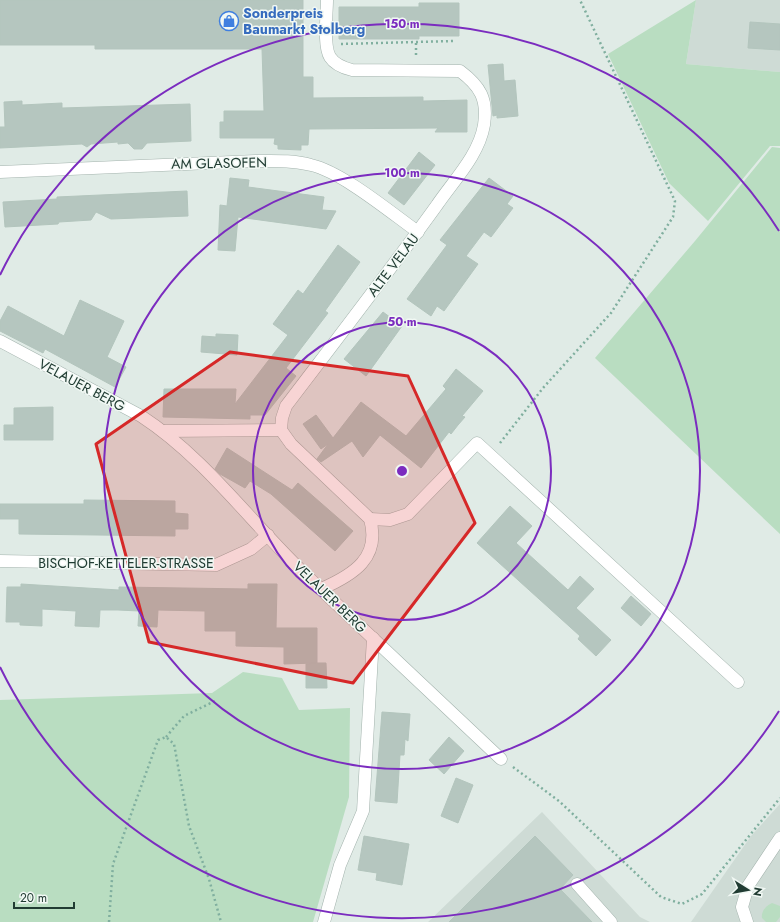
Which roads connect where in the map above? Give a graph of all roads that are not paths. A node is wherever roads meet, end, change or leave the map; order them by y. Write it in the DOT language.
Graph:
graph roads {
  1 [pos="328,0"];
  2 [pos="0,172"];
  3 [pos="418,232"];
  4 [pos="0,341"];
  5 [pos="281,430"];
  6 [pos="163,431"];
  7 [pos="370,518"];
  8 [pos="268,535"];
  9 [pos="0,562"];
  10 [pos="321,589"];
  11 [pos="373,638"];
  12 [pos="738,682"];
  13 [pos="501,758"];
  14 [pos="780,838"];
  15 [pos="577,884"];
  16 [pos="324,922"];
  17 [pos="611,922"];
  18 [pos="747,922"];
  1 -- 3 [label="street, ALTE VELAU"];
  2 -- 3 [label="street, AM GLASOFEN"];
  3 -- 5 [label="street, ALTE VELAU"];
  4 -- 6 [label="street, VELAUER BERG"];
  5 -- 6 [label="street"];
  5 -- 7 [label="street"];
  6 -- 8 [label="street, VELAUER BERG"];
  7 -- 10 [label="street"];
  7 -- 12 [label="street"];
  8 -- 9 [label="street, BISCHOF-KETTELER-STRASSE"];
  8 -- 10 [label="street, VELAUER BERG"];
  10 -- 11 [label="street, VELAUER BERG"];
  11 -- 13 [label="street, VELAUER BERG"];
  11 -- 16 [label="street"];
  14 -- 18 [label="street"];
  15 -- 17 [label="street"];
}
